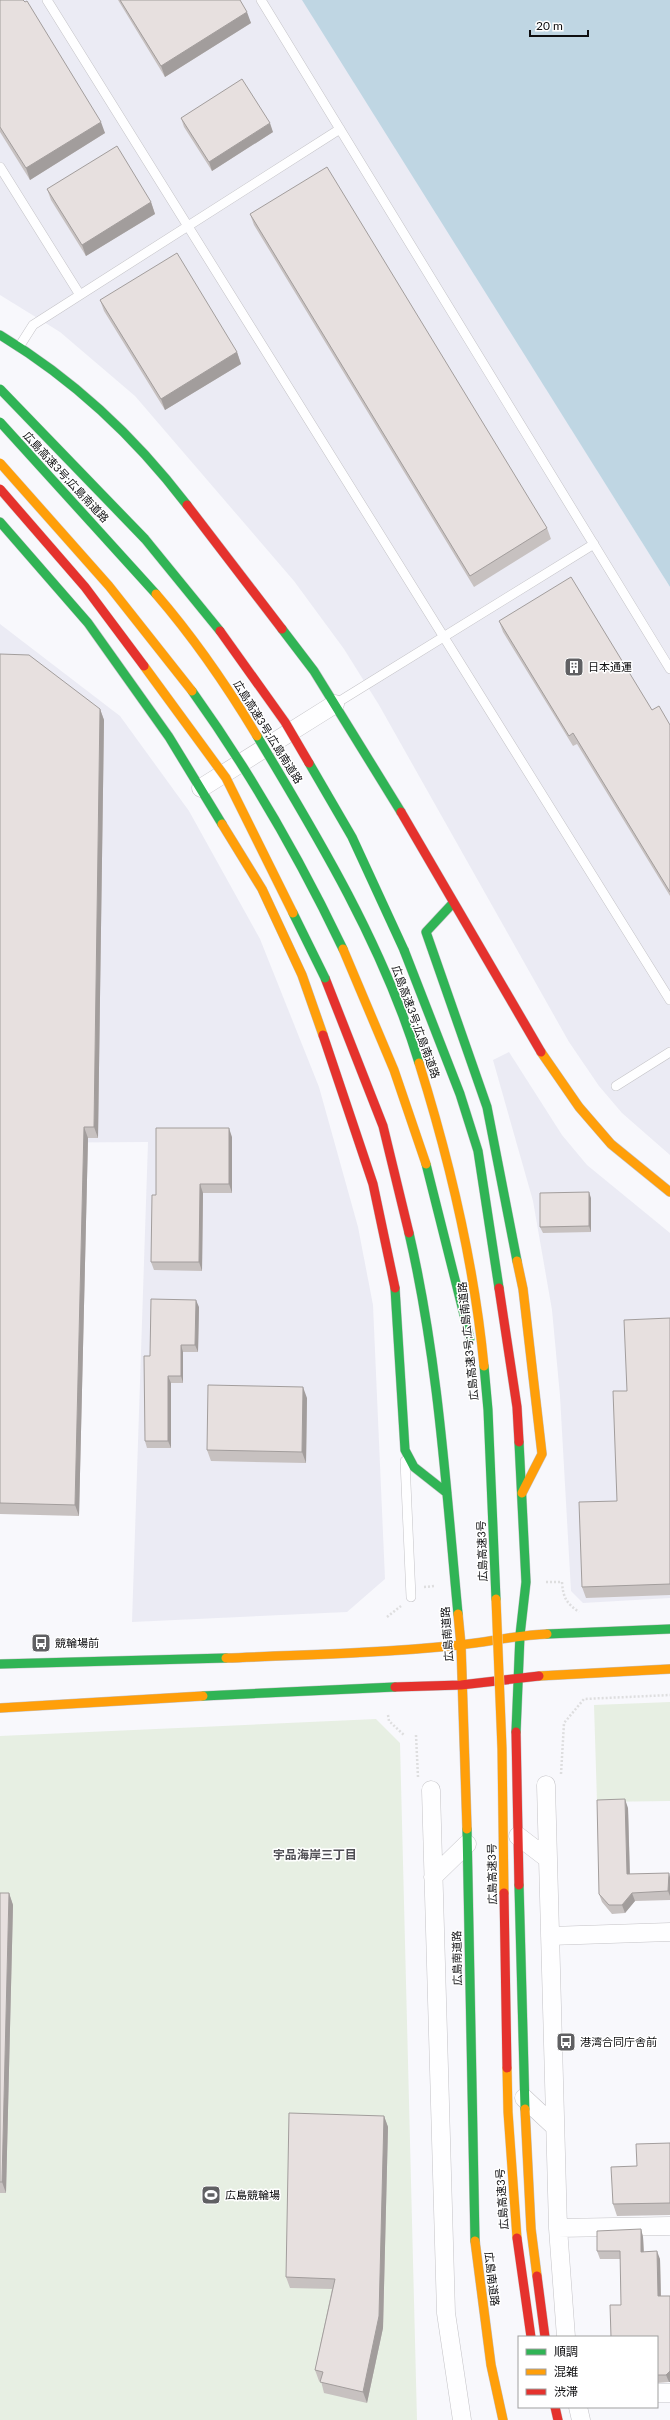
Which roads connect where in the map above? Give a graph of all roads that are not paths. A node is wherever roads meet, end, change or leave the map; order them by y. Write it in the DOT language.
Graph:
graph roads {
  1 [pos="48,0"];
  2 [pos="261,0"];
  3 [pos="340,129"];
  4 [pos="0,167"];
  5 [pos="188,226"];
  6 [pos="80,295"];
  7 [pos="0,335"];
  8 [pos="19,347"];
  9 [pos="0,390"];
  10 [pos="0,422"];
  11 [pos="0,463"];
  12 [pos="0,489"];
  13 [pos="0,522"];
  14 [pos="594,544"];
  15 [pos="444,637"];
  16 [pos="670,669"];
  17 [pos="335,704"];
  18 [pos="201,788"];
  19 [pos="454,903"];
  20 [pos="670,1000"];
  21 [pos="670,1052"];
  22 [pos="616,1086"];
  23 [pos="670,1192"];
  24 [pos="488,1410"];
  25 [pos="405,1450"];
  26 [pos="447,1493"];
  27 [pos="522,1494"];
  28 [pos="411,1597"];
  29 [pos="670,1629"];
  30 [pos="520,1635"];
  31 [pos="460,1645"];
  32 [pos="0,1664"];
  33 [pos="670,1669"];
  34 [pos="520,1676"];
  35 [pos="461,1685"];
  36 [pos="0,1708"];
  37 [pos="546,1785"];
  38 [pos="431,1790"];
  39 [pos="518,1836"];
  40 [pos="467,1844"];
  41 [pos="548,1859"];
  42 [pos="433,1877"];
  43 [pos="670,1932"];
  44 [pos="550,1936"];
  45 [pos="524,2098"];
  46 [pos="555,2127"];
  47 [pos="670,2226"];
  48 [pos="558,2228"];
  49 [pos="531,2336"];
  50 [pos="545,2336"];
  51 [pos="566,2336"];
  52 [pos="658,2393"];
  53 [pos="670,2393"];
  54 [pos="546,2408"];
  55 [pos="555,2408"];
  56 [pos="578,2408"];
  57 [pos="462,2420"];
  58 [pos="503,2420"];
  59 [pos="548,2420"];
  60 [pos="558,2420"];
  61 [pos="581,2420"];
  1 -- 5 [label="lane"];
  2 -- 3 [label="lane"];
  3 -- 5 [label="lane"];
  3 -- 14 [label="lane"];
  4 -- 6 [label="lane"];
  5 -- 6 [label="lane"];
  5 -- 15 [label="lane"];
  6 -- 8 [label="lane"];
  7 -- 8 [label="main road"];
  8 -- 17 [label="main road"];
  9 -- 27 [label="main road, bridge"];
  10 -- 24 [label="main road, 広島高速3号;広島南道路, bridge"];
  11 -- 24 [label="main road, 広島高速3号;広島南道路, bridge"];
  12 -- 26 [label="main road, 広島南道路, bridge"];
  13 -- 18 [label="main road"];
  14 -- 15 [label="lane"];
  14 -- 16 [label="lane"];
  15 -- 17 [label="lane"];
  15 -- 20 [label="lane"];
  17 -- 18 [label="street"];
  17 -- 19 [label="main road"];
  18 -- 25 [label="main road"];
  19 -- 23 [label="main road"];
  19 -- 27 [label="main road"];
  21 -- 22 [label="lane"];
  24 -- 49 [label="main road, 広島高速3号, bridge"];
  25 -- 26 [label="main road"];
  25 -- 28 [label="lane"];
  26 -- 31 [label="main road, 広島南道路"];
  27 -- 30 [label="main road"];
  29 -- 30 [label="main road"];
  30 -- 31 [label="main road"];
  30 -- 34 [label="main road"];
  31 -- 32 [label="main road"];
  31 -- 35 [label="main road, 広島南道路"];
  33 -- 34 [label="main road"];
  34 -- 35 [label="main road"];
  34 -- 39 [label="main road"];
  35 -- 36 [label="main road"];
  35 -- 40 [label="main road, 広島南道路"];
  37 -- 41 [label="street"];
  38 -- 42 [label="street"];
  39 -- 41 [label="street"];
  39 -- 45 [label="main road"];
  40 -- 42 [label="street"];
  40 -- 58 [label="main road, 広島南道路"];
  41 -- 44 [label="street"];
  42 -- 57 [label="street"];
  43 -- 44 [label="street"];
  44 -- 46 [label="street"];
  45 -- 46 [label="street"];
  45 -- 50 [label="main road"];
  46 -- 48 [label="street"];
  47 -- 48 [label="street"];
  48 -- 51 [label="street"];
  52 -- 53 [label="street"];
  54 -- 59 [label="main road"];
  55 -- 60 [label="main road"];
  56 -- 61 [label="street"];
}
